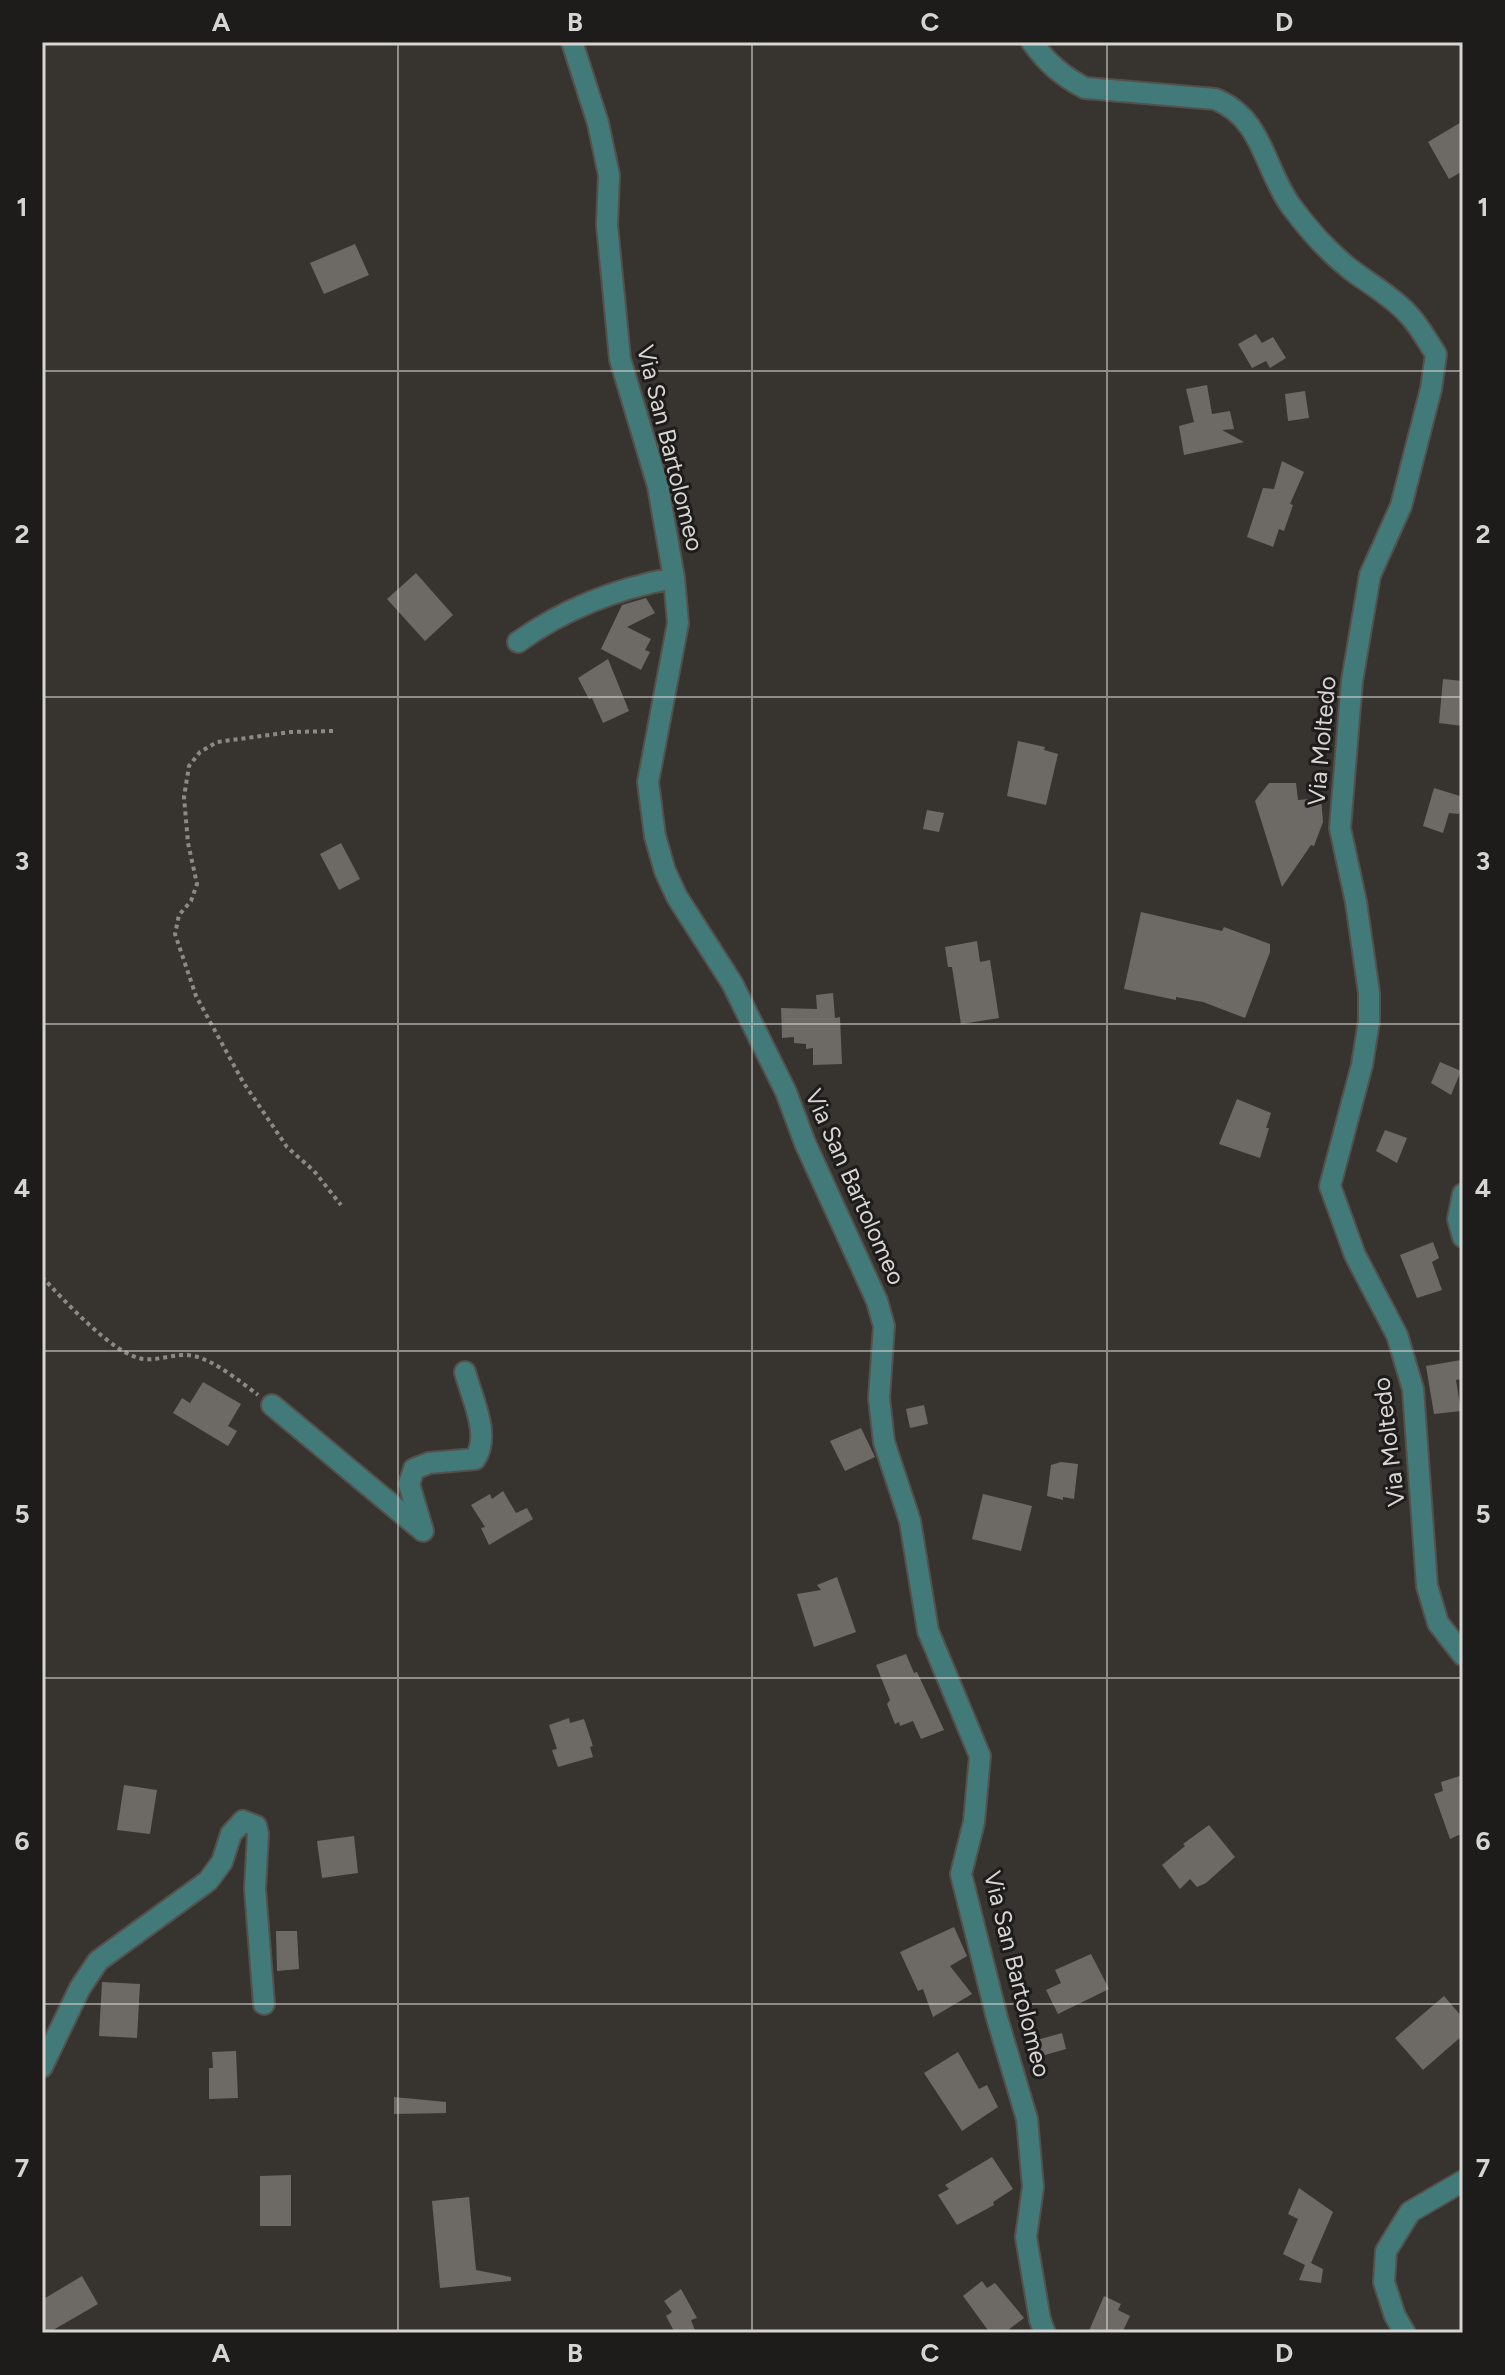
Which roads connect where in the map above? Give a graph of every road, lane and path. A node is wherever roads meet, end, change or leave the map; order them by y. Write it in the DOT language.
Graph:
graph roads {
  1 [pos="572,42"];
  2 [pos="1032,42"];
  3 [pos="674,578"];
  4 [pos="518,642"];
  5 [pos="333,731"];
  6 [pos="1463,1194"];
  7 [pos="341,1205"];
  8 [pos="1463,1237"];
  9 [pos="42,1277"];
  10 [pos="465,1372"];
  11 [pos="272,1405"];
  12 [pos="1463,1655"];
  13 [pos="264,2004"];
  14 [pos="42,2067"];
  15 [pos="1463,2181"];
  16 [pos="1045,2333"];
  17 [pos="1405,2333"];
  1 -- 3 [label="street, Via San Bartolomeo"];
  2 -- 12 [label="street, Via Moltedo"];
  3 -- 4 [label="street"];
  3 -- 16 [label="street, Via San Bartolomeo"];
  5 -- 7 [label="path"];
  6 -- 8 [label="street"];
  9 -- 11 [label="path"];
  10 -- 11 [label="street"];
  13 -- 14 [label="street"];
  15 -- 17 [label="street"];
}
